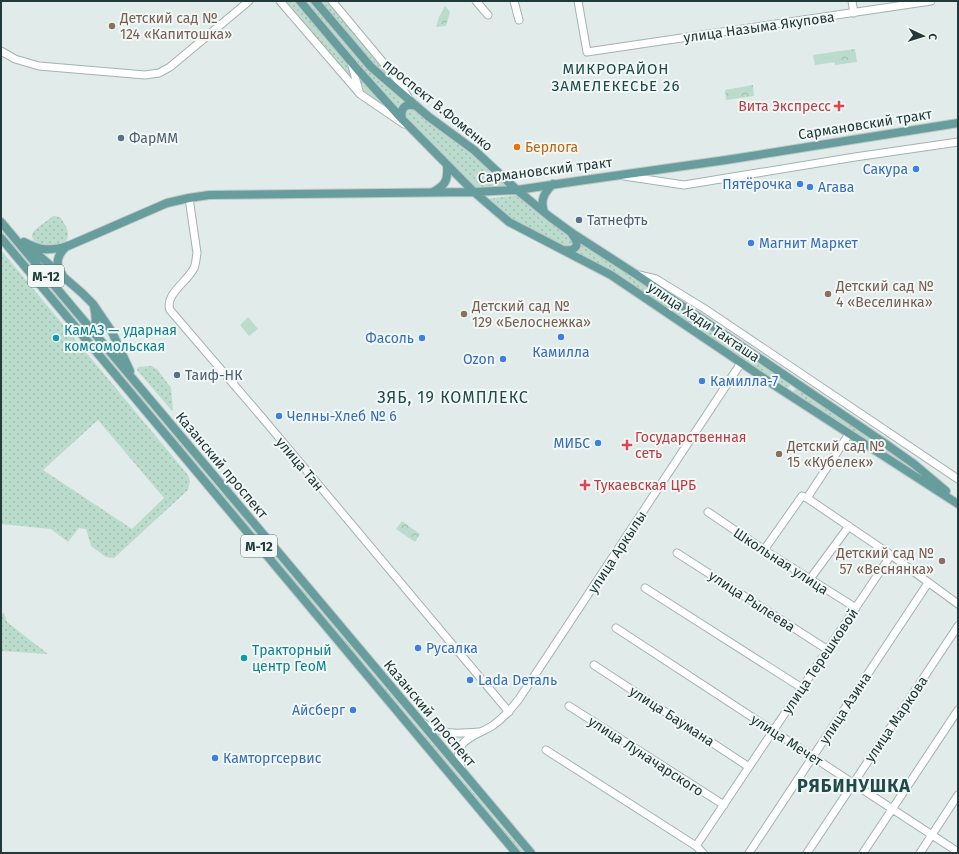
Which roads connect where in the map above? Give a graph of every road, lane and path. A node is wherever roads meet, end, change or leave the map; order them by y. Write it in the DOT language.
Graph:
graph roads {
  1 [pos="249,1"];
  2 [pos="280,1"];
  3 [pos="300,1"];
  4 [pos="315,1"];
  5 [pos="332,1"];
  6 [pos="476,1"];
  7 [pos="514,1"];
  8 [pos="578,1"];
  9 [pos="852,1"];
  10 [pos="931,1"];
  11 [pos="854,13"];
  12 [pos="488,15"];
  13 [pos="519,20"];
  14 [pos="1,51"];
  15 [pos="351,62"];
  16 [pos="360,94"];
  17 [pos="413,104"];
  18 [pos="402,119"];
  19 [pos="958,123"];
  20 [pos="411,128"];
  21 [pos="958,142"];
  22 [pos="447,165"];
  23 [pos="618,175"];
  24 [pos="553,184"];
  25 [pos="517,190"];
  26 [pos="432,192"];
  27 [pos="474,192"];
  28 [pos="189,198"];
  29 [pos="544,212"];
  30 [pos="1,222"];
  31 [pos="572,234"];
  32 [pos="1,238"];
  33 [pos="24,242"];
  34 [pos="68,246"];
  35 [pos="563,250"];
  36 [pos="637,275"];
  37 [pos="66,280"];
  38 [pos="93,304"];
  39 [pos="69,320"];
  40 [pos="725,323"];
  41 [pos="710,324"];
  42 [pos="92,330"];
  43 [pos="699,335"];
  44 [pos="731,339"];
  45 [pos="741,363"];
  46 [pos="135,380"];
  47 [pos="792,380"];
  48 [pos="803,387"];
  49 [pos="821,388"];
  50 [pos="785,392"];
  51 [pos="849,434"];
  52 [pos="958,479"];
  53 [pos="804,497"];
  54 [pos="958,499"];
  55 [pos="958,504"];
  56 [pos="708,512"];
  57 [pos="849,526"];
  58 [pos="764,550"];
  59 [pos="677,553"];
  60 [pos="891,556"];
  61 [pos="810,580"];
  62 [pos="928,583"];
  63 [pos="645,588"];
  64 [pos="958,604"];
  65 [pos="856,608"];
  66 [pos="958,626"];
  67 [pos="616,628"];
  68 [pos="956,635"];
  69 [pos="828,650"];
  70 [pos="594,665"];
  71 [pos="802,688"];
  72 [pos="569,706"];
  73 [pos="958,710"];
  74 [pos="509,712"];
  75 [pos="419,720"];
  76 [pos="483,731"];
  77 [pos="773,731"];
  78 [pos="546,750"];
  79 [pos="813,757"];
  80 [pos="749,767"];
  81 [pos="462,770"];
  82 [pos="853,783"];
  83 [pos="958,795"];
  84 [pos="724,805"];
  85 [pos="892,809"];
  86 [pos="932,835"];
  87 [pos="696,846"];
  88 [pos="958,852"];
  89 [pos="516,853"];
  90 [pos="531,853"];
  91 [pos="702,853"];
  92 [pos="749,853"];
  93 [pos="807,853"];
  94 [pos="863,853"];
  95 [pos="920,853"];
  1 -- 14 [label="street"];
  2 -- 16 [label="street"];
  3 -- 15 [label="main road, проспект В.Фоменко"];
  4 -- 17 [label="main road, проспект В.Фоменко"];
  5 -- 17 [label="street"];
  6 -- 12 [label="street"];
  7 -- 13 [label="street"];
  8 -- 11 [label="street, улица Назыма Якупова"];
  9 -- 11 [label="street"];
  10 -- 11 [label="street, улица Назыма Якупова"];
  15 -- 16 [label="street"];
  15 -- 18 [label="main road, проспект В.Фоменко"];
  16 -- 20 [label="street"];
  17 -- 18 [label="main road"];
  17 -- 25 [label="main road, проспект В.Фоменко"];
  18 -- 20 [label="main road, проспект В.Фоменко"];
  19 -- 23 [label="main road, Сармановский тракт"];
  20 -- 22 [label="main road, проспект В.Фоменко"];
  21 -- 23 [label="street"];
  22 -- 26 [label="main road"];
  22 -- 27 [label="main road, проспект В.Фоменко"];
  23 -- 24 [label="main road, Сармановский тракт"];
  24 -- 25 [label="main road, Сармановский тракт"];
  24 -- 29 [label="main road"];
  25 -- 27 [label="main road, Сармановский тракт"];
  25 -- 29 [label="main road, улица Хади Такташа"];
  26 -- 27 [label="main road, Сармановский тракт"];
  26 -- 28 [label="main road, Сармановский тракт"];
  27 -- 35 [label="main road, улица Хади Такташа"];
  28 -- 34 [label="main road, Сармановский тракт"];
  28 -- 74 [label="street, улица Тан"];
  29 -- 31 [label="main road, улица Хади Такташа"];
  30 -- 33 [label="main road"];
  30 -- 42 [label="main road, Казанский проспект / М-12"];
  31 -- 35 [label="main road"];
  31 -- 36 [label="main road, улица Хади Такташа"];
  32 -- 39 [label="main road, Казанский проспект / М-12"];
  33 -- 34 [label="main road, Сармановский тракт"];
  33 -- 37 [label="main road"];
  34 -- 37 [label="main road"];
  35 -- 43 [label="main road, улица Хади Такташа"];
  36 -- 40 [label="street"];
  36 -- 41 [label="main road, улица Хади Такташа"];
  37 -- 38 [label="main road"];
  38 -- 42 [label="main road"];
  38 -- 46 [label="main road"];
  39 -- 42 [label="main road"];
  39 -- 89 [label="main road, Казанский проспект / М-12"];
  40 -- 44 [label="street"];
  40 -- 49 [label="street"];
  41 -- 43 [label="main road"];
  41 -- 44 [label="main road, улица Хади Такташа"];
  42 -- 46 [label="main road, Казанский проспект / М-12"];
  43 -- 45 [label="main road, улица Хади Такташа"];
  44 -- 47 [label="main road, улица Хади Такташа"];
  45 -- 50 [label="main road, улица Хади Такташа"];
  45 -- 74 [label="street, улица Аркылы"];
  46 -- 75 [label="main road, Казанский проспект / М-12"];
  47 -- 48 [label="main road, улица Хади Такташа"];
  47 -- 50 [label="main road"];
  48 -- 49 [label="street"];
  48 -- 54 [label="main road, улица Хади Такташа"];
  49 -- 52 [label="street"];
  50 -- 51 [label="main road, улица Хади Такташа"];
  51 -- 53 [label="street"];
  51 -- 55 [label="main road, улица Хади Такташа"];
  53 -- 57 [label="street"];
  53 -- 58 [label="street"];
  56 -- 58 [label="street, Школьная улица"];
  57 -- 60 [label="street"];
  57 -- 61 [label="street"];
  58 -- 61 [label="street, Школьная улица"];
  59 -- 69 [label="street, улица Рылеева"];
  60 -- 62 [label="street"];
  60 -- 65 [label="street, улица Терешковой"];
  61 -- 65 [label="street, Школьная улица"];
  62 -- 64 [label="street"];
  62 -- 79 [label="street, улица Азина"];
  63 -- 71 [label="street"];
  65 -- 69 [label="street, улица Терешковой"];
  66 -- 68 [label="street, улица Маркова"];
  67 -- 77 [label="street, улица Мечет"];
  68 -- 82 [label="street, улица Маркова"];
  69 -- 71 [label="street, улица Терешковой"];
  70 -- 80 [label="street, улица Баумана"];
  71 -- 77 [label="street, улица Терешковой"];
  72 -- 84 [label="street, улица Луначарского"];
  73 -- 85 [label="street"];
  74 -- 76 [label="street, улица Аркылы"];
  75 -- 76 [label="street"];
  75 -- 81 [label="main road, Казанский проспект / М-12"];
  76 -- 81 [label="street, улица Аркылы"];
  77 -- 79 [label="street, улица Мечет"];
  77 -- 80 [label="street, улица Терешковой"];
  78 -- 87 [label="street"];
  79 -- 82 [label="street, улица Мечет"];
  79 -- 92 [label="street, улица Азина"];
  80 -- 84 [label="street, улица Терешковой"];
  81 -- 90 [label="main road, Казанский проспект / М-12"];
  82 -- 85 [label="street, улица Мечет"];
  82 -- 93 [label="street, улица Маркова"];
  83 -- 86 [label="street"];
  84 -- 87 [label="street, улица Терешковой"];
  85 -- 86 [label="street, улица Мечет"];
  85 -- 94 [label="street"];
  86 -- 88 [label="street, улица Мечет"];
  86 -- 95 [label="street"];
  87 -- 91 [label="street"];
}
